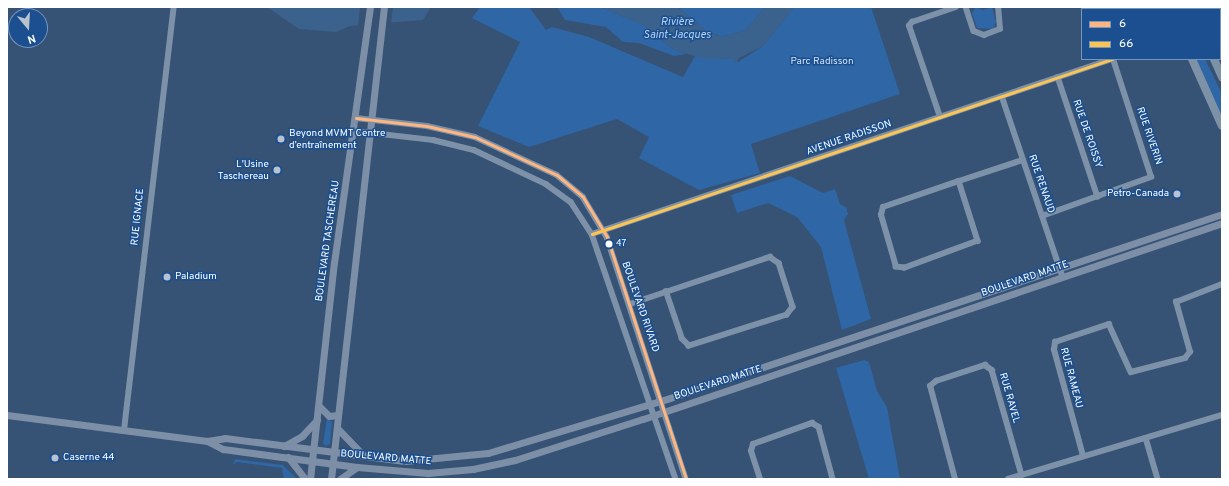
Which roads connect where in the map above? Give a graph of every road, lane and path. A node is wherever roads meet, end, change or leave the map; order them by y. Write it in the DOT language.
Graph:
graph roads {
  1 [pos="174,7"];
  2 [pos="370,7"];
  3 [pos="384,7"];
  4 [pos="956,7"];
  5 [pos="966,7"];
  6 [pos="998,7"];
  7 [pos="1109,60"];
  8 [pos="1112,60"];
  9 [pos="1192,60"];
  10 [pos="1214,60"];
  11 [pos="1058,77"];
  12 [pos="1222,77"];
  13 [pos="1002,96"];
  14 [pos="940,117"];
  15 [pos="356,118"];
  16 [pos="371,119"];
  17 [pos="1222,126"];
  18 [pos="355,131"];
  19 [pos="370,133"];
  20 [pos="1023,160"];
  21 [pos="959,181"];
  22 [pos="1098,197"];
  23 [pos="1222,214"];
  24 [pos="1042,216"];
  25 [pos="1222,223"];
  26 [pos="605,230"];
  27 [pos="592,234"];
  28 [pos="1059,266"];
  29 [pos="1063,277"];
  30 [pos="1222,284"];
  31 [pos="666,292"];
  32 [pos="630,304"];
  33 [pos="662,400"];
  34 [pos="650,403"];
  35 [pos="318,406"];
  36 [pos="665,411"];
  37 [pos="7,415"];
  38 [pos="338,415"];
  39 [pos="654,415"];
  40 [pos="1222,415"];
  41 [pos="317,420"];
  42 [pos="337,428"];
  43 [pos="124,430"];
  44 [pos="1146,438"];
  45 [pos="207,441"];
  46 [pos="284,446"];
  47 [pos="314,450"];
  48 [pos="334,452"];
  49 [pos="364,456"];
  50 [pos="1083,456"];
  51 [pos="288,457"];
  52 [pos="313,460"];
  53 [pos="332,463"];
  54 [pos="357,467"];
  55 [pos="1022,475"];
  56 [pos="304,479"];
  57 [pos="310,479"];
  58 [pos="330,479"];
  59 [pos="340,479"];
  60 [pos="676,479"];
  61 [pos="686,479"];
  62 [pos="760,479"];
  63 [pos="833,479"];
  64 [pos="955,479"];
  65 [pos="1008,479"];
  66 [pos="1158,479"];
  1 -- 43 [label="street, RUE IGNACE"];
  2 -- 15 [label="main road, BOULEVARD TASCHEREAU"];
  3 -- 16 [label="main road"];
  4 -- 14 [label="street"];
  5 -- 6 [label="street"];
  7 -- 11 [label="street, AVENUE RADISSON"];
  8 -- 22 [label="street, RUE RIVERIN"];
  9 -- 17 [label="highway"];
  10 -- 12 [label="highway"];
  11 -- 13 [label="street, AVENUE RADISSON"];
  11 -- 22 [label="street, RUE DE ROISSY"];
  13 -- 14 [label="street, AVENUE RADISSON"];
  13 -- 20 [label="street, RUE RENAUD"];
  14 -- 26 [label="street, AVENUE RADISSON"];
  15 -- 16 [label="street, BOULEVARD RIVARD"];
  15 -- 18 [label="main road, BOULEVARD TASCHEREAU"];
  16 -- 19 [label="main road"];
  16 -- 26 [label="street, BOULEVARD RIVARD"];
  18 -- 19 [label="street"];
  18 -- 35 [label="main road, BOULEVARD TASCHEREAU"];
  19 -- 27 [label="street"];
  19 -- 38 [label="main road"];
  20 -- 21 [label="street"];
  20 -- 24 [label="street, RUE RENAUD"];
  21 -- 21 [label="street"];
  22 -- 24 [label="street, RUE RIVERIN"];
  23 -- 28 [label="main road, BOULEVARD MATTE"];
  24 -- 28 [label="street, RUE RENAUD"];
  25 -- 29 [label="main road, BOULEVARD MATTE"];
  26 -- 27 [label="street, AVENUE RADISSON"];
  26 -- 32 [label="street, BOULEVARD RIVARD"];
  27 -- 34 [label="street"];
  28 -- 29 [label="street, RUE RENAUD"];
  28 -- 33 [label="main road, BOULEVARD MATTE"];
  29 -- 36 [label="main road, BOULEVARD MATTE"];
  30 -- 50 [label="street, RUE RAMEAU"];
  31 -- 31 [label="street"];
  31 -- 32 [label="street"];
  32 -- 33 [label="street, BOULEVARD RIVARD"];
  33 -- 34 [label="main road, BOULEVARD MATTE"];
  33 -- 36 [label="street, BOULEVARD RIVARD"];
  34 -- 39 [label="street"];
  34 -- 49 [label="main road, BOULEVARD MATTE"];
  35 -- 38 [label="main road"];
  35 -- 41 [label="main road, BOULEVARD TASCHEREAU"];
  36 -- 39 [label="main road, BOULEVARD MATTE"];
  36 -- 61 [label="street, BOULEVARD RIVARD"];
  37 -- 43 [label="main road, BOULEVARD MATTE"];
  38 -- 42 [label="main road"];
  39 -- 54 [label="main road, BOULEVARD MATTE"];
  39 -- 60 [label="street"];
  40 -- 44 [label="street"];
  41 -- 46 [label="main road"];
  41 -- 47 [label="main road, BOULEVARD TASCHEREAU"];
  42 -- 48 [label="main road"];
  42 -- 49 [label="main road"];
  43 -- 45 [label="main road, BOULEVARD MATTE"];
  44 -- 50 [label="street"];
  44 -- 66 [label="street"];
  45 -- 46 [label="main road, BOULEVARD MATTE"];
  45 -- 51 [label="main road, BOULEVARD MATTE"];
  46 -- 47 [label="main road, BOULEVARD MATTE"];
  47 -- 48 [label="main road, BOULEVARD MATTE"];
  47 -- 52 [label="main road, BOULEVARD TASCHEREAU"];
  48 -- 49 [label="main road, BOULEVARD MATTE"];
  48 -- 53 [label="main road"];
  50 -- 55 [label="street"];
  51 -- 52 [label="main road, BOULEVARD MATTE"];
  51 -- 56 [label="main road"];
  52 -- 53 [label="main road, BOULEVARD MATTE"];
  52 -- 57 [label="main road, BOULEVARD TASCHEREAU"];
  53 -- 54 [label="main road, BOULEVARD MATTE"];
  53 -- 58 [label="main road"];
  54 -- 59 [label="main road"];
  55 -- 64 [label="street, RUE RAVEL"];
  55 -- 65 [label="street"];
  62 -- 63 [label="street"];
}
